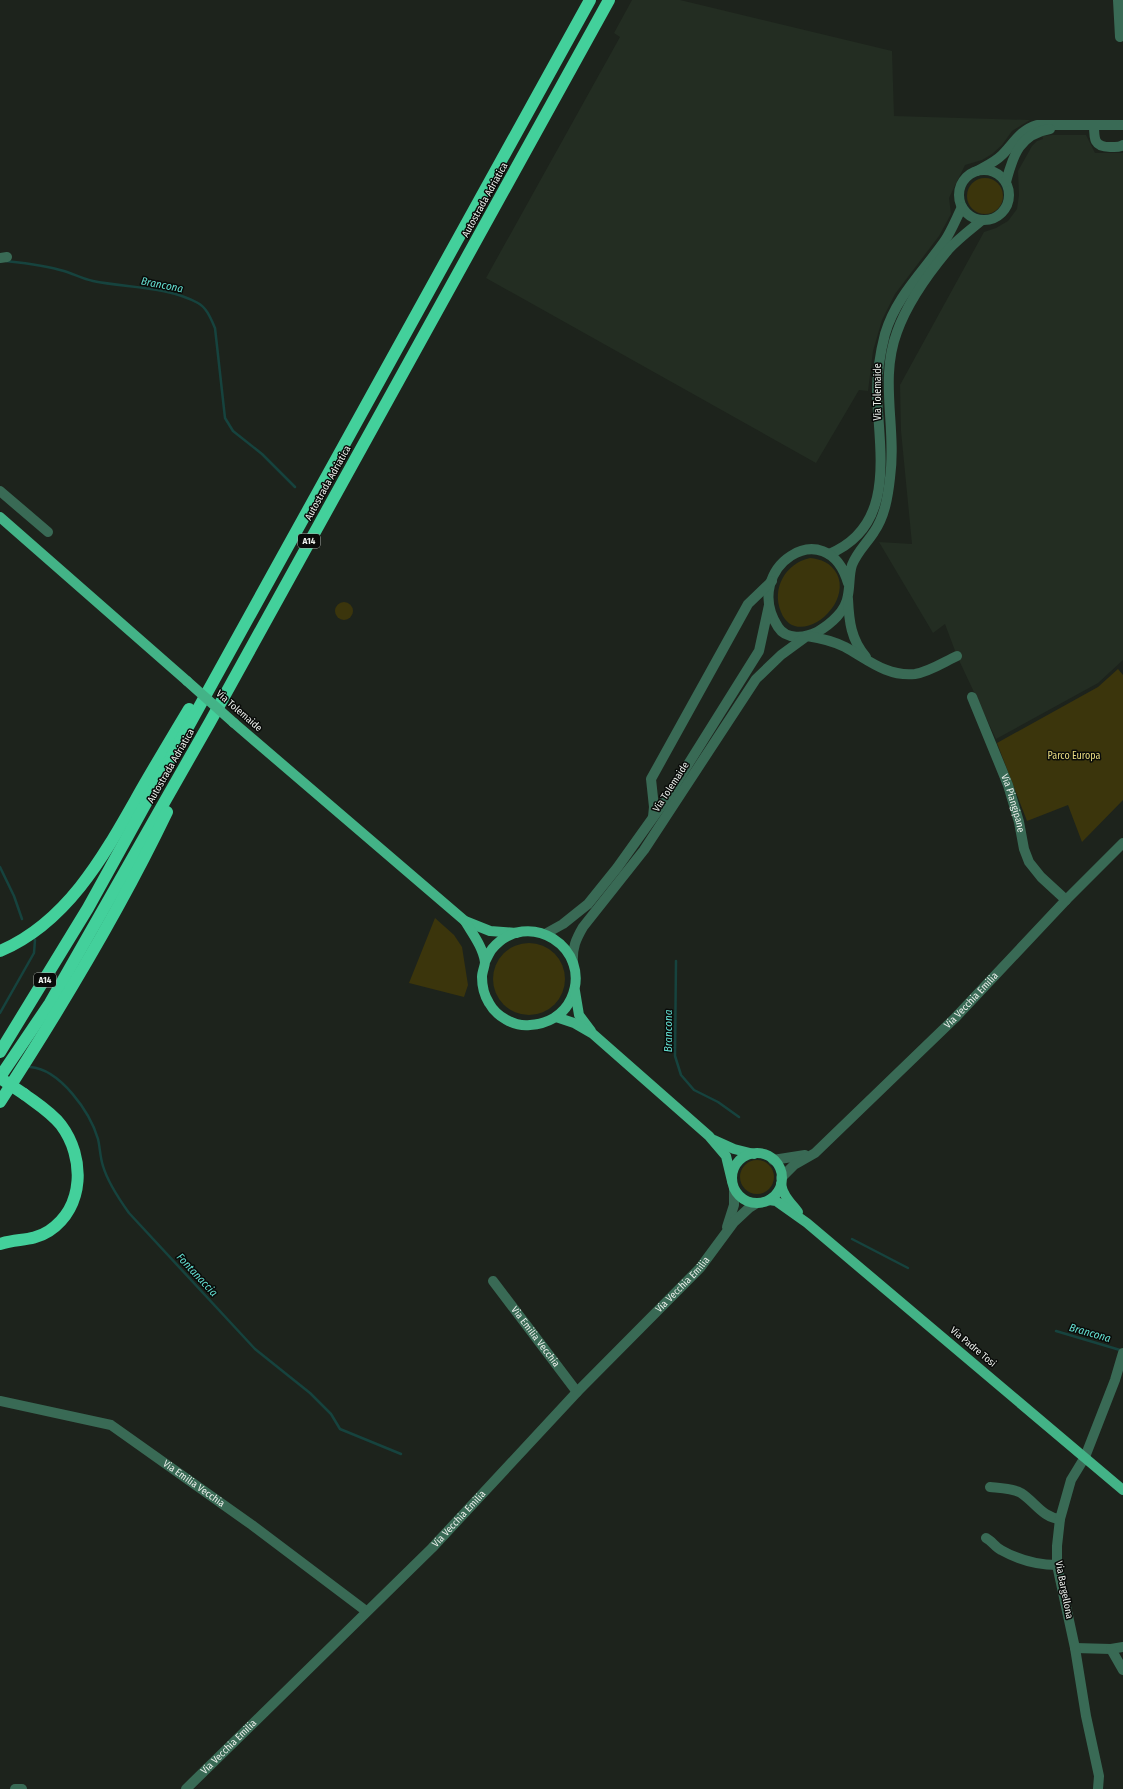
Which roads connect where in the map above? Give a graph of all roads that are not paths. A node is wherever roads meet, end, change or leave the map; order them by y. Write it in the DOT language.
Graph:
graph roads {
  1 [pos="590,0"];
  2 [pos="608,0"];
  3 [pos="1118,0"];
  4 [pos="1120,37"];
  5 [pos="1123,125"];
  6 [pos="1094,127"];
  7 [pos="1123,130"];
  8 [pos="1123,145"];
  9 [pos="977,171"];
  10 [pos="1006,182"];
  11 [pos="962,207"];
  12 [pos="981,221"];
  13 [pos="0,491"];
  14 [pos="0,517"];
  15 [pos="48,532"];
  16 [pos="829,554"];
  17 [pos="772,581"];
  18 [pos="848,583"];
  19 [pos="848,595"];
  20 [pos="256,603"];
  21 [pos="770,604"];
  22 [pos="807,636"];
  23 [pos="957,656"];
  24 [pos="873,664"];
  25 [pos="972,697"];
  26 [pos="210,722"];
  27 [pos="653,818"];
  28 [pos="1123,842"];
  29 [pos="1066,900"];
  30 [pos="465,920"];
  31 [pos="516,933"];
  32 [pos="545,934"];
  33 [pos="0,951"];
  34 [pos="485,962"];
  35 [pos="574,963"];
  36 [pos="575,991"];
  37 [pos="556,1017"];
  38 [pos="593,1034"];
  39 [pos="0,1052"];
  40 [pos="0,1077"];
  41 [pos="0,1102"];
  42 [pos="709,1136"];
  43 [pos="815,1152"];
  44 [pos="754,1154"];
  45 [pos="773,1160"];
  46 [pos="781,1181"];
  47 [pos="733,1185"];
  48 [pos="769,1200"];
  49 [pos="757,1203"];
  50 [pos="807,1223"];
  51 [pos="722,1240"];
  52 [pos="3,1241"];
  53 [pos="493,1281"];
  54 [pos="1123,1353"];
  55 [pos="577,1392"];
  56 [pos="0,1401"];
  57 [pos="1085,1457"];
  58 [pos="990,1487"];
  59 [pos="1123,1490"];
  60 [pos="1060,1519"];
  61 [pos="986,1538"];
  62 [pos="1057,1565"];
  63 [pos="366,1611"];
  64 [pos="1123,1647"];
  65 [pos="1076,1648"];
  66 [pos="1111,1649"];
  67 [pos="1123,1670"];
  68 [pos="16,1789"];
  69 [pos="22,1789"];
  70 [pos="186,1789"];
  71 [pos="1098,1789"];
  1 -- 20 [label="highway, Autostrada Adriatica / A14"];
  2 -- 26 [label="highway, Autostrada Adriatica / A14"];
  3 -- 4 [label="street"];
  5 -- 6 [label="street"];
  6 -- 7 [label="street"];
  6 -- 8 [label="street"];
  6 -- 9 [label="street"];
  6 -- 10 [label="street"];
  9 -- 10 [label="street"];
  9 -- 11 [label="street"];
  10 -- 12 [label="street, Via Tolemaide"];
  11 -- 12 [label="street"];
  11 -- 16 [label="street, Via Tolemaide"];
  12 -- 18 [label="street, Via Tolemaide"];
  13 -- 15 [label="street"];
  14 -- 30 [label="main road, Via Tolemaide, bridge"];
  16 -- 17 [label="street, Via Tolemaide"];
  16 -- 18 [label="street, Via Tolemaide"];
  17 -- 21 [label="street, Via Tolemaide"];
  17 -- 27 [label="street"];
  18 -- 19 [label="street, Via Tolemaide"];
  19 -- 22 [label="street, Via Tolemaide"];
  19 -- 24 [label="street, Via Tolemaide"];
  20 -- 33 [label="highway"];
  20 -- 39 [label="highway, Autostrada Adriatica / A14"];
  21 -- 22 [label="street, Via Tolemaide"];
  21 -- 27 [label="street, Via Tolemaide"];
  22 -- 24 [label="street, Via Tolemaide"];
  22 -- 35 [label="street, Via Tolemaide"];
  23 -- 24 [label="street, Via Tolemaide"];
  25 -- 29 [label="street, Via Piangipane"];
  26 -- 40 [label="highway, Autostrada Adriatica / A14"];
  26 -- 41 [label="highway"];
  27 -- 32 [label="street, Via Tolemaide"];
  28 -- 29 [label="street, Via Vecchia Emilia"];
  29 -- 43 [label="street, Via Vecchia Emilia"];
  30 -- 31 [label="main road, Via Tolemaide"];
  30 -- 34 [label="main road, Via Tolemaide"];
  31 -- 32 [label="main road, Via Tolemaide"];
  31 -- 34 [label="main road, Via Tolemaide"];
  32 -- 35 [label="main road, Via Tolemaide"];
  34 -- 37 [label="main road, Via Tolemaide"];
  35 -- 36 [label="main road, Via Tolemaide"];
  36 -- 37 [label="main road, Via Tolemaide"];
  36 -- 38 [label="main road, Via Tolemaide"];
  37 -- 38 [label="main road, Via Tolemaide"];
  38 -- 42 [label="main road, Via Tolemaide"];
  40 -- 52 [label="highway, bridge"];
  42 -- 44 [label="main road, Via Tolemaide"];
  42 -- 47 [label="main road, Via Tolemaide"];
  43 -- 45 [label="street"];
  43 -- 46 [label="street, Via Vecchia Emilia"];
  44 -- 45 [label="main road, Via Tolemaide"];
  44 -- 47 [label="main road"];
  45 -- 46 [label="main road"];
  46 -- 48 [label="main road"];
  46 -- 50 [label="main road"];
  47 -- 49 [label="main road"];
  47 -- 51 [label="street"];
  48 -- 49 [label="main road"];
  48 -- 50 [label="main road"];
  49 -- 51 [label="street"];
  50 -- 57 [label="main road, Via Padre Tosi"];
  51 -- 55 [label="street, Via Vecchia Emilia"];
  53 -- 55 [label="street, Via Emilia Vecchia"];
  54 -- 57 [label="street, Via Bargellona"];
  55 -- 63 [label="street, Via Vecchia Emilia"];
  56 -- 63 [label="street, Via Emilia Vecchia"];
  57 -- 59 [label="main road, Via Padre Tosi"];
  57 -- 60 [label="street, Via Bargellona"];
  58 -- 60 [label="street"];
  60 -- 62 [label="street, Via Bargellona"];
  61 -- 62 [label="street"];
  62 -- 65 [label="street, Via Bargellona"];
  63 -- 70 [label="street, Via Vecchia Emilia"];
  64 -- 66 [label="street"];
  65 -- 66 [label="street"];
  65 -- 71 [label="street, Via Bargellona"];
  66 -- 67 [label="street"];
  68 -- 69 [label="street"];
}
